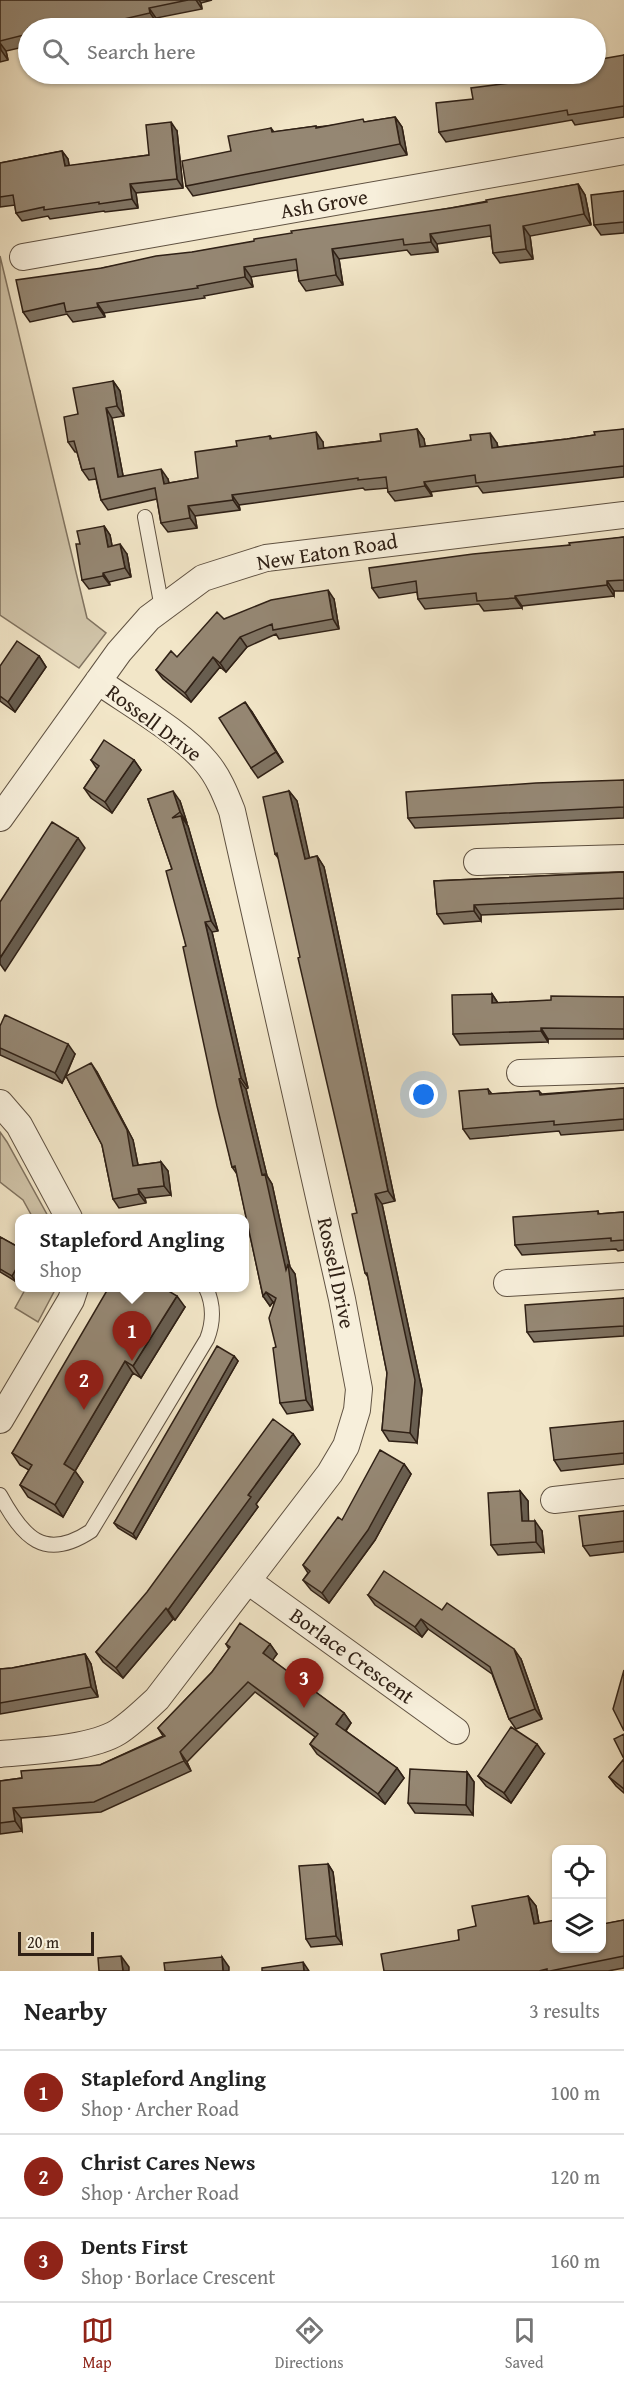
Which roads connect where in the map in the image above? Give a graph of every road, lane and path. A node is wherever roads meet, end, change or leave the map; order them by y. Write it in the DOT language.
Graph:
graph roads {
  1 [pos="624,152"];
  2 [pos="23,257"];
  3 [pos="624,515"];
  4 [pos="145,517"];
  5 [pos="162,608"];
  6 [pos="98,681"];
  7 [pos="0,818"];
  8 [pos="624,858"];
  9 [pos="477,862"];
  10 [pos="624,1070"];
  11 [pos="520,1073"];
  12 [pos="0,1103"];
  13 [pos="67,1214"];
  14 [pos="624,1276"];
  15 [pos="507,1283"];
  16 [pos="73,1292"];
  17 [pos="208,1292"];
  18 [pos="0,1420"];
  19 [pos="624,1492"];
  20 [pos="0,1495"];
  21 [pos="554,1500"];
  22 [pos="248,1581"];
  23 [pos="456,1731"];
  24 [pos="0,1754"];
  1 -- 2 [label="street, Ash Grove"];
  3 -- 5 [label="street, New Eaton Road"];
  4 -- 5 [label="lane"];
  5 -- 6 [label="street, New Eaton Road"];
  6 -- 7 [label="street, New Eaton Road"];
  6 -- 22 [label="street, Rossell Drive"];
  8 -- 9 [label="street"];
  10 -- 11 [label="street"];
  12 -- 13 [label="street"];
  14 -- 15 [label="street"];
  16 -- 18 [label="street"];
  17 -- 20 [label="lane"];
  19 -- 21 [label="street"];
  22 -- 23 [label="street, Borlace Crescent"];
  22 -- 24 [label="street, Rossell Drive"];
}
